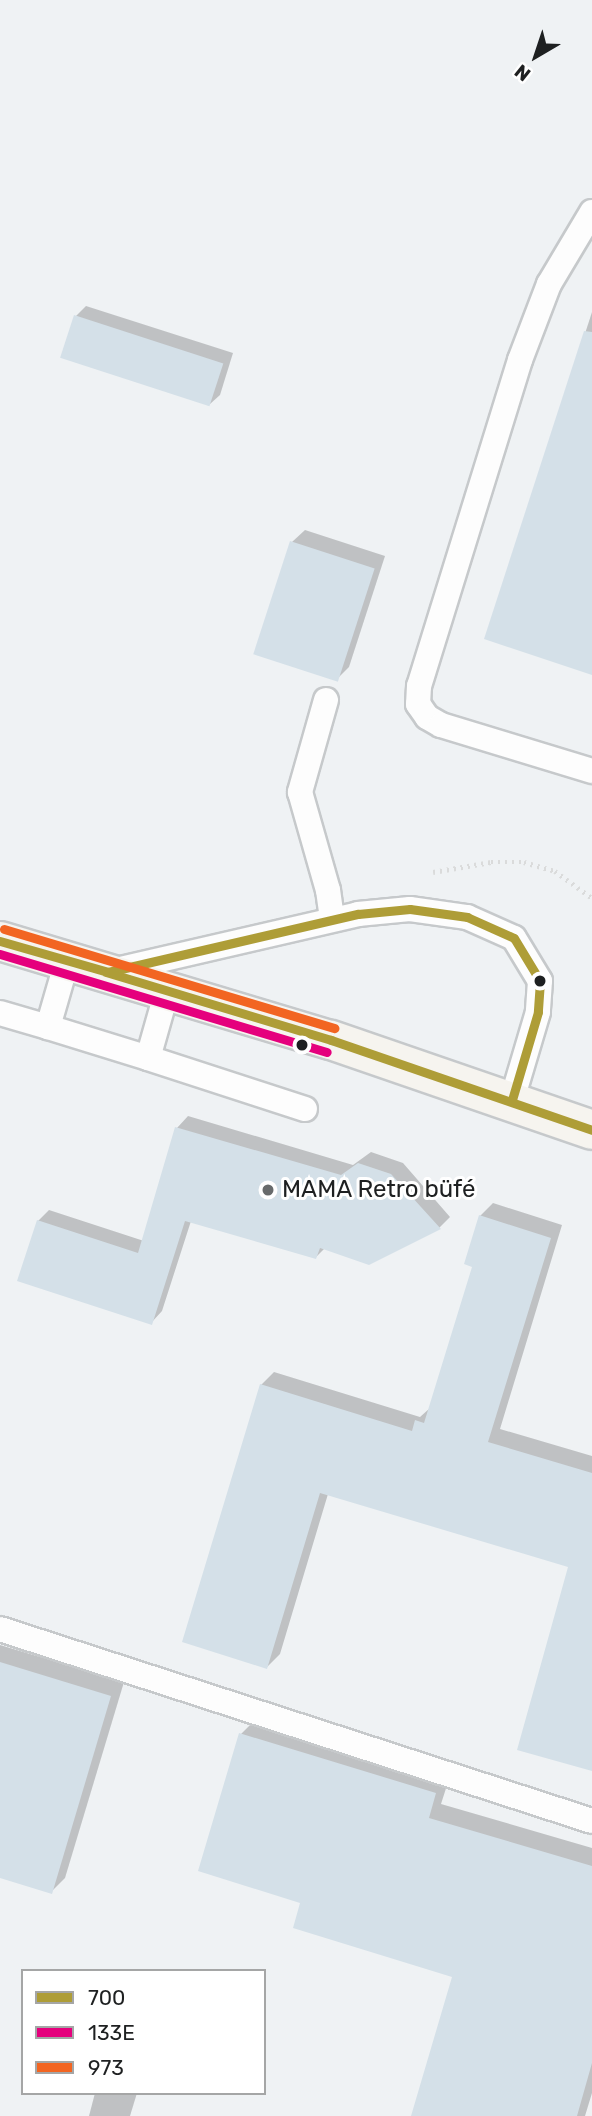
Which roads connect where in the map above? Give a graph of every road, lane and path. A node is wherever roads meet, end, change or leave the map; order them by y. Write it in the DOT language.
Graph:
graph roads {
  1 [pos="592,212"];
  2 [pos="326,700"];
  3 [pos="592,771"];
  4 [pos="332,919"];
  5 [pos="0,941"];
  6 [pos="67,961"];
  7 [pos="108,972"];
  8 [pos="167,990"];
  9 [pos="0,1013"];
  10 [pos="48,1027"];
  11 [pos="148,1058"];
  12 [pos="512,1100"];
  13 [pos="305,1109"];
  14 [pos="592,1130"];
  15 [pos="0,1629"];
  16 [pos="592,1821"];
  1 -- 3 [label="lane"];
  2 -- 4 [label="lane"];
  4 -- 7 [label="lane"];
  4 -- 12 [label="lane"];
  5 -- 6 [label="street"];
  6 -- 7 [label="street"];
  6 -- 10 [label="lane"];
  7 -- 8 [label="street"];
  8 -- 11 [label="lane"];
  8 -- 12 [label="street"];
  9 -- 10 [label="lane"];
  10 -- 11 [label="lane"];
  11 -- 13 [label="lane"];
  12 -- 14 [label="street"];
  15 -- 16 [label="lane"];
}
